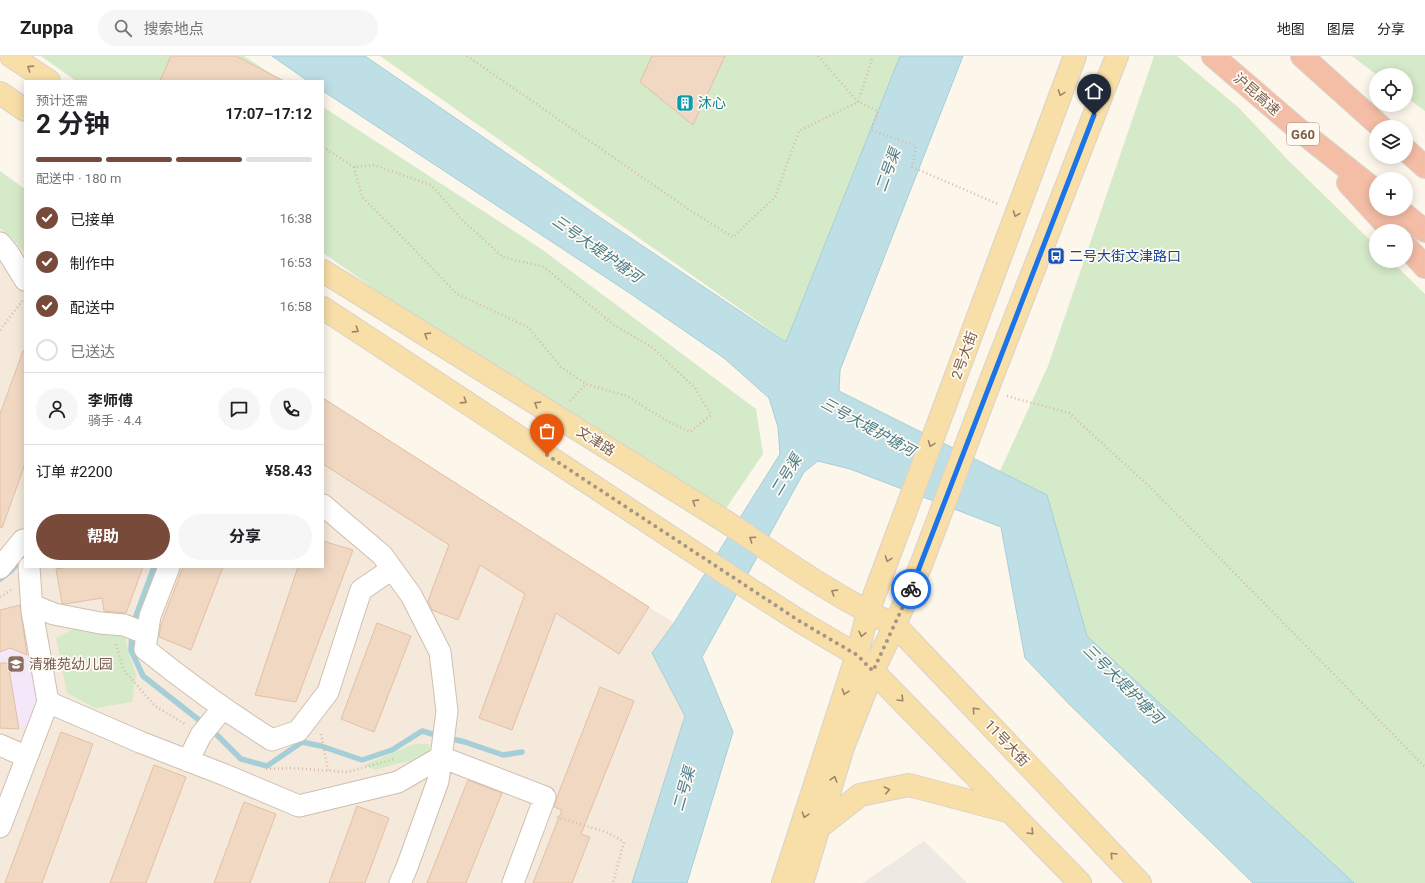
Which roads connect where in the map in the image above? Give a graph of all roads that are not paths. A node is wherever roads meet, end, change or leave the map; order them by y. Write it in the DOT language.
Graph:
graph roads {
  1 [pos="11,56"];
  2 [pos="1075,56"];
  3 [pos="1117,56"];
  4 [pos="1213,56"];
  5 [pos="1308,61"];
  6 [pos="47,80"];
  7 [pos="0,93"];
  8 [pos="24,109"];
  9 [pos="1373,120"];
  10 [pos="1388,120"];
  11 [pos="1298,129"];
  12 [pos="1413,138"];
  13 [pos="1425,146"];
  14 [pos="1413,156"];
  15 [pos="1425,167"];
  16 [pos="1369,186"];
  17 [pos="1407,216"];
  18 [pos="1386,224"];
  19 [pos="1425,231"];
  20 [pos="0,243"];
  21 [pos="1413,254"];
  22 [pos="1425,267"];
  23 [pos="324,272"];
  24 [pos="24,278"];
  25 [pos="324,309"];
  26 [pos="324,506"];
  27 [pos="24,540"];
  28 [pos="0,568"];
  29 [pos="29,568"];
  30 [pos="169,568"];
  31 [pos="392,569"];
  32 [pos="32,605"];
  33 [pos="868,612"];
  34 [pos="895,625"];
  35 [pos="146,634"];
  36 [pos="857,655"];
  37 [pos="873,671"];
  38 [pos="48,702"];
  39 [pos="219,712"];
  40 [pos="0,745"];
  41 [pos="442,753"];
  42 [pos="27,757"];
  43 [pos="188,761"];
  44 [pos="1011,812"];
  45 [pos="0,827"];
  46 [pos="818,828"];
  47 [pos="400,883"];
  48 [pos="513,883"];
  49 [pos="783,883"];
  50 [pos="802,883"];
  51 [pos="1080,883"];
  52 [pos="1140,883"];
  6 -- 1 [label="main road, one-way"];
  2 -- 33 [label="main road, 2号大街, one-way"];
  3 -- 34 [label="main road"];
  4 -- 11 [label="highway, 沪昆高速 / G60"];
  5 -- 9 [label="highway"];
  5 -- 10 [label="highway"];
  7 -- 8 [label="main road"];
  11 -- 16 [label="highway, 沪昆高速 / G60"];
  11 -- 18 [label="highway"];
  12 -- 13 [label="highway"];
  14 -- 15 [label="highway"];
  17 -- 19 [label="highway"];
  20 -- 24 [label="street"];
  21 -- 22 [label="highway"];
  33 -- 23 [label="main road, 文津路, one-way"];
  25 -- 36 [label="main road, one-way"];
  26 -- 31 [label="street"];
  27 -- 28 [label="street"];
  29 -- 32 [label="street"];
  30 -- 35 [label="street"];
  31 -- 39 [label="street"];
  31 -- 41 [label="street"];
  32 -- 35 [label="street"];
  32 -- 38 [label="street"];
  33 -- 34 [label="main road, 11号大街"];
  33 -- 36 [label="main road, 2号大街, one-way"];
  34 -- 37 [label="main road"];
  52 -- 34 [label="main road, 11号大街, one-way"];
  35 -- 39 [label="street"];
  36 -- 37 [label="main road"];
  36 -- 49 [label="main road, 2号大街, one-way"];
  37 -- 44 [label="main road, one-way"];
  46 -- 37 [label="main road, one-way"];
  38 -- 42 [label="street"];
  38 -- 43 [label="street"];
  39 -- 43 [label="street"];
  40 -- 42 [label="street"];
  41 -- 43 [label="street"];
  41 -- 47 [label="street"];
  41 -- 48 [label="street"];
  42 -- 45 [label="street"];
  46 -- 44 [label="main road, one-way"];
  44 -- 51 [label="main road, one-way"];
  46 -- 50 [label="main road"];
}
